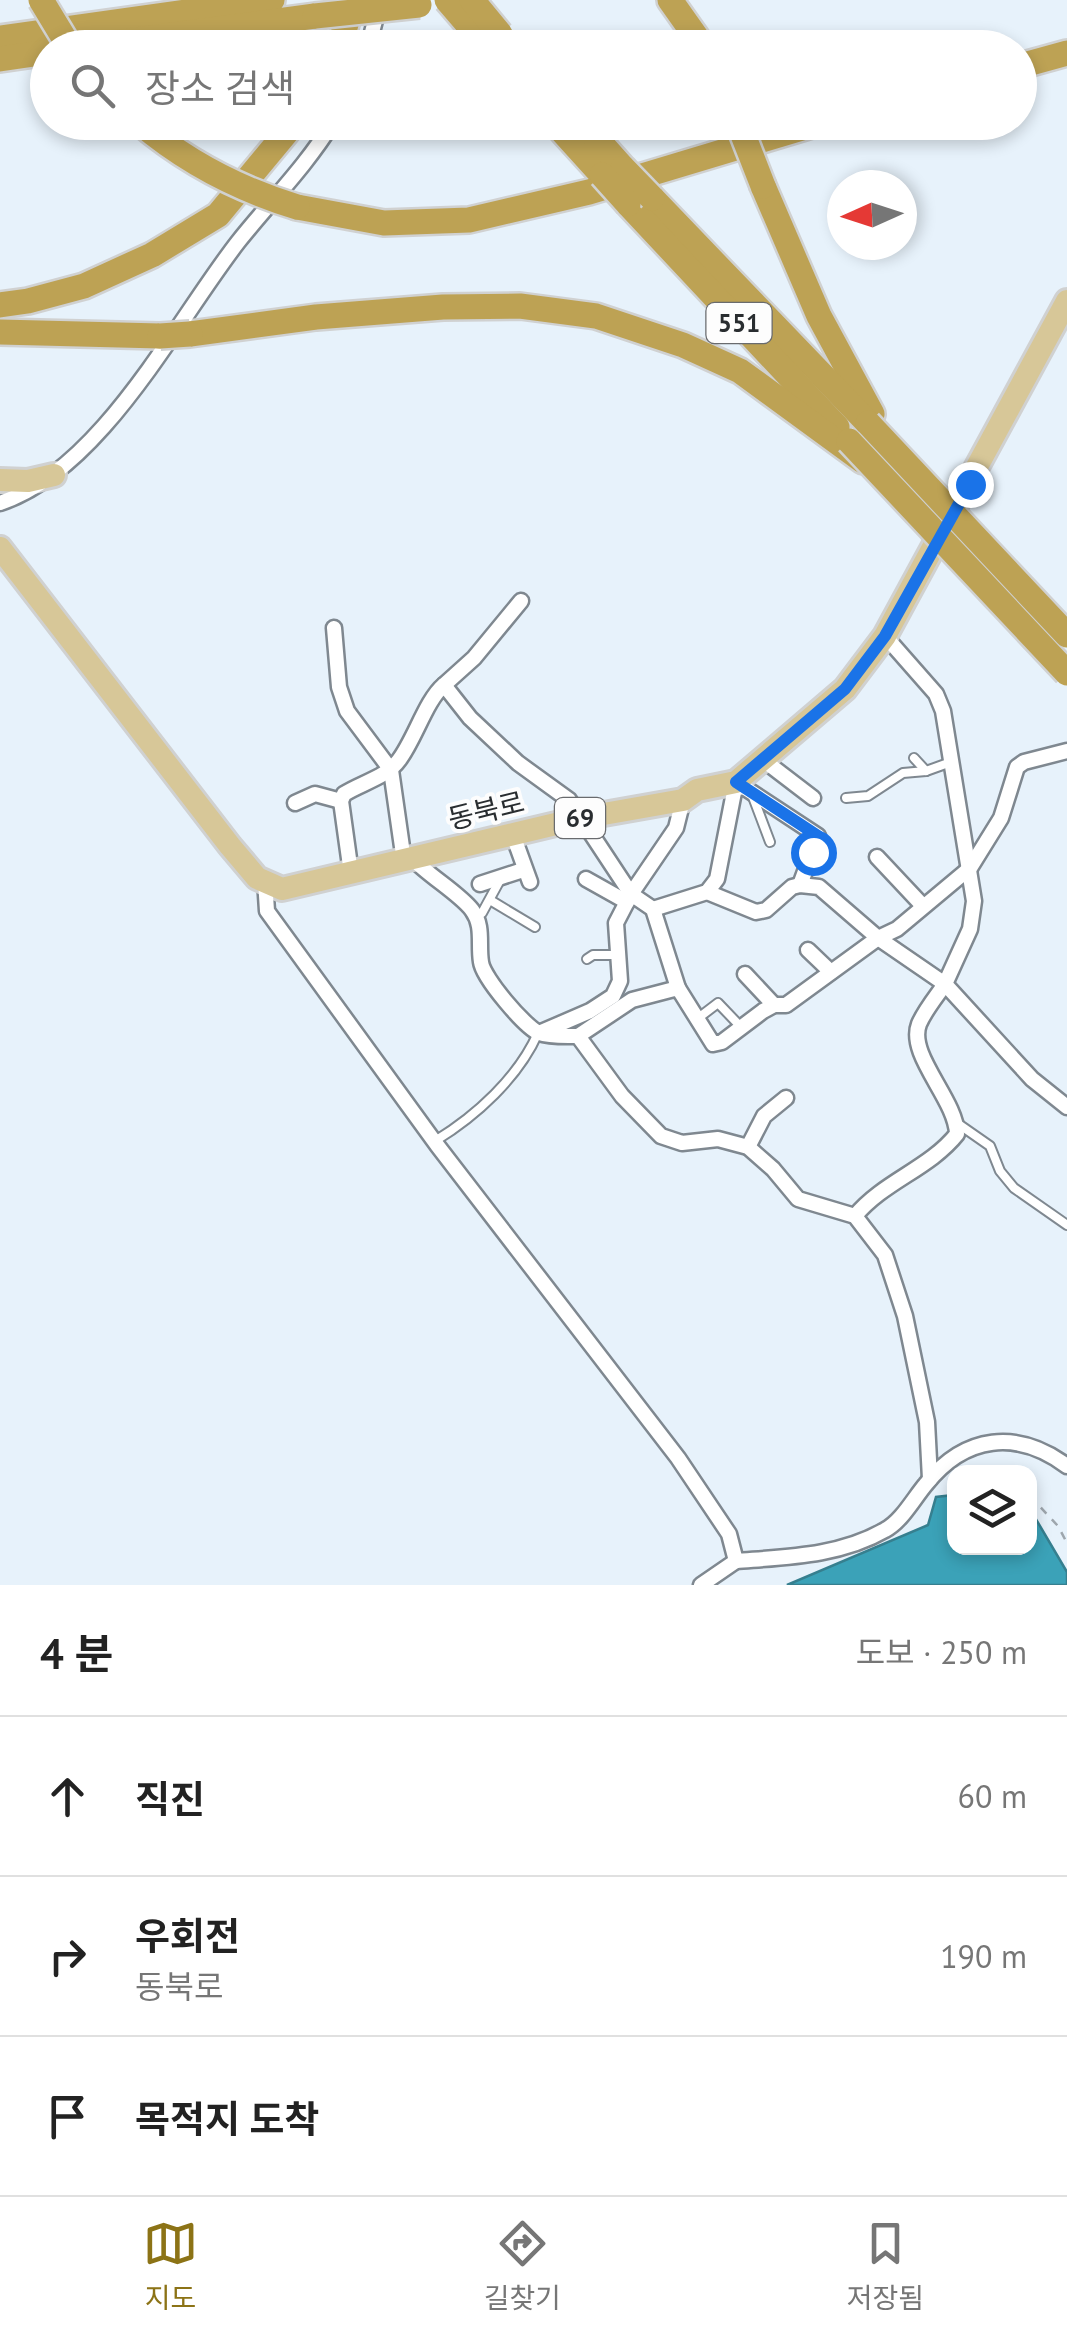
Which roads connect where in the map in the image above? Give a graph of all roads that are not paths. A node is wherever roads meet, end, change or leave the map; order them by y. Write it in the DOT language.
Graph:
graph roads {
  1 [pos="40,0"];
  2 [pos="272,0"];
  3 [pos="352,0"];
  4 [pos="380,0"];
  5 [pos="447,0"];
  6 [pos="472,0"];
  7 [pos="480,0"];
  8 [pos="677,9"];
  9 [pos="60,30"];
  10 [pos="103,30"];
  11 [pos="209,30"];
  12 [pos="344,30"];
  13 [pos="372,30"];
  14 [pos="481,30"];
  15 [pos="489,30"];
  16 [pos="692,30"];
  17 [pos="1067,53"];
  18 [pos="1037,61"];
  19 [pos="162,140"];
  20 [pos="279,140"];
  21 [pos="319,140"];
  22 [pos="575,140"];
  23 [pos="593,140"];
  24 [pos="745,140"];
  25 [pos="762,140"];
  26 [pos="612,171"];
  27 [pos="1067,301"];
  28 [pos="0,304"];
  29 [pos="0,332"];
  30 [pos="859,432"];
  31 [pos="888,445"];
  32 [pos="54,475"];
  33 [pos="881,475"];
  34 [pos="0,480"];
  35 [pos="0,503"];
  36 [pos="0,548"];
  37 [pos="522,601"];
  38 [pos="334,628"];
  39 [pos="1067,635"];
  40 [pos="885,636"];
  41 [pos="1067,673"];
  42 [pos="444,685"];
  43 [pos="1067,751"];
  44 [pos="914,758"];
  45 [pos="762,759"];
  46 [pos="951,762"];
  47 [pos="391,770"];
  48 [pos="926,771"];
  49 [pos="744,787"];
  50 [pos="813,798"];
  51 [pos="846,798"];
  52 [pos="683,800"];
  53 [pos="341,801"];
  54 [pos="294,803"];
  55 [pos="581,818"];
  56 [pos="513,835"];
  57 [pos="770,842"];
  58 [pos="877,857"];
  59 [pos="408,860"];
  60 [pos="970,868"];
  61 [pos="351,873"];
  62 [pos="503,876"];
  63 [pos="586,878"];
  64 [pos="265,880"];
  65 [pos="480,884"];
  66 [pos="800,885"];
  67 [pos="707,892"];
  68 [pos="629,898"];
  69 [pos="490,900"];
  70 [pos="923,906"];
  71 [pos="654,909"];
  72 [pos="475,918"];
  73 [pos="535,927"];
  74 [pos="878,938"];
  75 [pos="808,950"];
  76 [pos="618,955"];
  77 [pos="587,959"];
  78 [pos="831,972"];
  79 [pos="744,974"];
  80 [pos="944,984"];
  81 [pos="678,988"];
  82 [pos="774,1005"];
  83 [pos="697,1019"];
  84 [pos="741,1027"];
  85 [pos="538,1033"];
  86 [pos="578,1036"];
  87 [pos="786,1098"];
  88 [pos="1067,1106"];
  89 [pos="957,1123"];
  90 [pos="434,1141"];
  91 [pos="748,1148"];
  92 [pos="855,1216"];
  93 [pos="1067,1225"];
  94 [pos="1067,1466"];
  95 [pos="930,1478"];
  96 [pos="736,1561"];
  97 [pos="701,1585"];
  1 -- 9 [label="highway, bridge"];
  2 -- 10 [label="highway"];
  3 -- 12 [label="highway"];
  4 -- 13 [label="street"];
  5 -- 14 [label="highway, bridge"];
  6 -- 15 [label="highway, bridge"];
  7 -- 11 [label="highway, bridge"];
  8 -- 16 [label="highway"];
  17 -- 18 [label="highway"];
  19 -- 25 [label="highway, bridge"];
  20 -- 28 [label="highway"];
  21 -- 32 [label="street"];
  22 -- 26 [label="highway, 551"];
  23 -- 26 [label="highway, 551"];
  24 -- 31 [label="highway, bridge"];
  26 -- 30 [label="highway, 551, bridge"];
  27 -- 40 [label="main road, 동북로 / 69"];
  29 -- 33 [label="highway, bridge"];
  30 -- 31 [label="highway, 551, bridge"];
  30 -- 33 [label="highway, 551, bridge"];
  31 -- 39 [label="highway, 551, bridge"];
  32 -- 34 [label="main road"];
  32 -- 35 [label="street"];
  33 -- 41 [label="highway, 551, bridge"];
  36 -- 64 [label="main road"];
  37 -- 42 [label="street"];
  38 -- 47 [label="street"];
  40 -- 45 [label="main road, 동북로 / 69"];
  40 -- 46 [label="street"];
  42 -- 47 [label="street"];
  42 -- 55 [label="street"];
  43 -- 60 [label="street"];
  44 -- 48 [label="lane"];
  45 -- 49 [label="main road, 동북로 / 69"];
  45 -- 50 [label="street"];
  46 -- 48 [label="lane"];
  46 -- 60 [label="street"];
  47 -- 53 [label="street"];
  47 -- 59 [label="street"];
  48 -- 51 [label="lane"];
  49 -- 52 [label="main road, 동북로 / 69"];
  49 -- 57 [label="lane"];
  49 -- 66 [label="street"];
  49 -- 67 [label="street"];
  52 -- 55 [label="main road, 동북로 / 69"];
  52 -- 68 [label="street"];
  53 -- 54 [label="street"];
  53 -- 61 [label="street"];
  55 -- 56 [label="main road, 동북로 / 69"];
  55 -- 68 [label="street"];
  56 -- 59 [label="main road, 동북로 / 69"];
  56 -- 62 [label="street"];
  58 -- 70 [label="street"];
  59 -- 61 [label="main road, 동북로 / 69"];
  59 -- 72 [label="street"];
  60 -- 70 [label="street"];
  60 -- 80 [label="street"];
  61 -- 64 [label="main road, 동북로 / 69"];
  62 -- 65 [label="street"];
  62 -- 69 [label="lane"];
  63 -- 68 [label="street"];
  64 -- 90 [label="street"];
  66 -- 67 [label="street"];
  66 -- 74 [label="street"];
  67 -- 71 [label="street"];
  68 -- 71 [label="street"];
  68 -- 76 [label="street"];
  69 -- 72 [label="lane"];
  69 -- 73 [label="lane"];
  70 -- 74 [label="street"];
  71 -- 81 [label="street"];
  72 -- 85 [label="street"];
  74 -- 78 [label="street"];
  74 -- 80 [label="street"];
  75 -- 78 [label="street"];
  76 -- 77 [label="lane"];
  76 -- 85 [label="street"];
  78 -- 82 [label="street"];
  79 -- 82 [label="street"];
  80 -- 88 [label="street"];
  80 -- 89 [label="street"];
  81 -- 83 [label="street"];
  81 -- 86 [label="street"];
  82 -- 84 [label="street"];
  83 -- 84 [label="lane"];
  83 -- 84 [label="street"];
  85 -- 86 [label="street"];
  85 -- 90 [label="lane"];
  86 -- 91 [label="street"];
  87 -- 91 [label="street"];
  89 -- 92 [label="street"];
  89 -- 93 [label="lane"];
  90 -- 96 [label="street"];
  91 -- 92 [label="street"];
  92 -- 95 [label="street"];
  94 -- 95 [label="street"];
  95 -- 96 [label="street"];
  96 -- 97 [label="street"];
}
